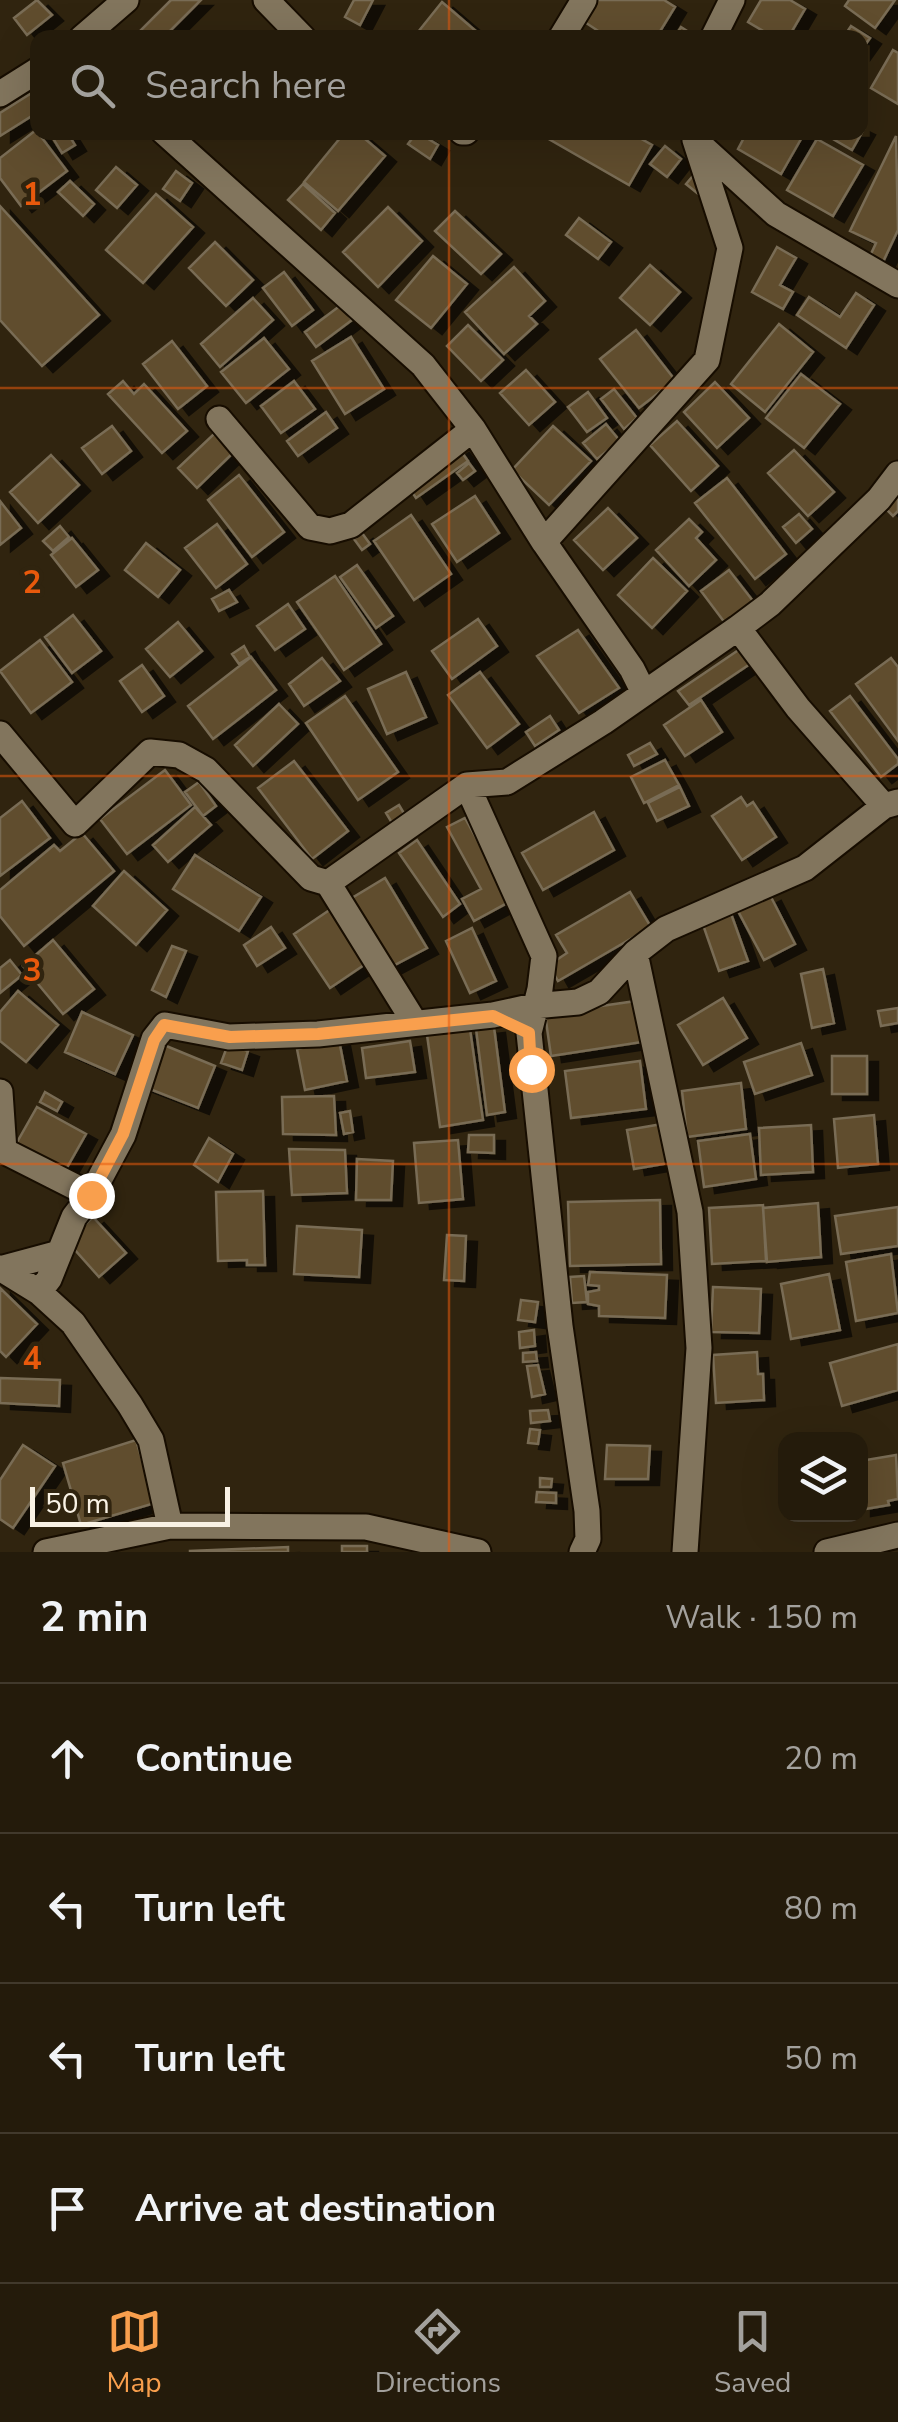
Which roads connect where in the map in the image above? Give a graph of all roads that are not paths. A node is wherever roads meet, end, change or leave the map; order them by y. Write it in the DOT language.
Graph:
graph roads {
  1 [pos="126,0"];
  2 [pos="266,0"];
  3 [pos="584,0"];
  4 [pos="732,0"];
  5 [pos="91,30"];
  6 [pos="295,30"];
  7 [pos="566,30"];
  8 [pos="717,30"];
  9 [pos="30,74"];
  10 [pos="2,86"];
  11 [pos="173,140"];
  12 [pos="693,140"];
  13 [pos="696,140"];
  14 [pos="898,285"];
  15 [pos="218,419"];
  16 [pos="473,428"];
  17 [pos="898,474"];
  18 [pos="544,542"];
  19 [pos="738,628"];
  20 [pos="644,693"];
  21 [pos="0,734"];
  22 [pos="507,782"];
  23 [pos="468,784"];
  24 [pos="891,804"];
  25 [pos="486,826"];
  26 [pos="328,883"];
  27 [pos="635,953"];
  28 [pos="534,1006"];
  29 [pos="493,1016"];
  30 [pos="415,1023"];
  31 [pos="529,1033"];
  32 [pos="0,1092"];
  33 [pos="91,1195"];
  34 [pos="59,1253"];
  35 [pos="0,1268"];
  36 [pos="39,1292"];
  37 [pos="170,1526"];
  38 [pos="898,1535"];
  39 [pos="336,1540"];
  40 [pos="47,1551"];
  41 [pos="478,1552"];
  42 [pos="582,1552"];
  43 [pos="685,1552"];
  44 [pos="827,1552"];
  1 -- 5 [label="street"];
  2 -- 6 [label="street"];
  3 -- 7 [label="street"];
  4 -- 8 [label="street"];
  9 -- 10 [label="street"];
  11 -- 16 [label="street"];
  12 -- 18 [label="street"];
  13 -- 14 [label="street"];
  15 -- 16 [label="street"];
  16 -- 18 [label="street"];
  17 -- 19 [label="street"];
  18 -- 20 [label="street"];
  19 -- 20 [label="street"];
  19 -- 24 [label="street"];
  20 -- 22 [label="street"];
  21 -- 26 [label="street"];
  22 -- 23 [label="street"];
  22 -- 25 [label="street"];
  23 -- 25 [label="street"];
  23 -- 26 [label="street"];
  24 -- 27 [label="street"];
  25 -- 28 [label="street"];
  26 -- 30 [label="street"];
  27 -- 28 [label="street"];
  27 -- 43 [label="street"];
  28 -- 29 [label="street"];
  28 -- 31 [label="street"];
  29 -- 30 [label="street"];
  29 -- 31 [label="street"];
  30 -- 33 [label="street"];
  31 -- 42 [label="street"];
  32 -- 33 [label="street"];
  33 -- 34 [label="street"];
  34 -- 35 [label="street"];
  34 -- 36 [label="street"];
  35 -- 36 [label="street"];
  36 -- 37 [label="street"];
  37 -- 39 [label="street"];
  37 -- 40 [label="street"];
  38 -- 44 [label="street"];
  39 -- 41 [label="street"];
}
